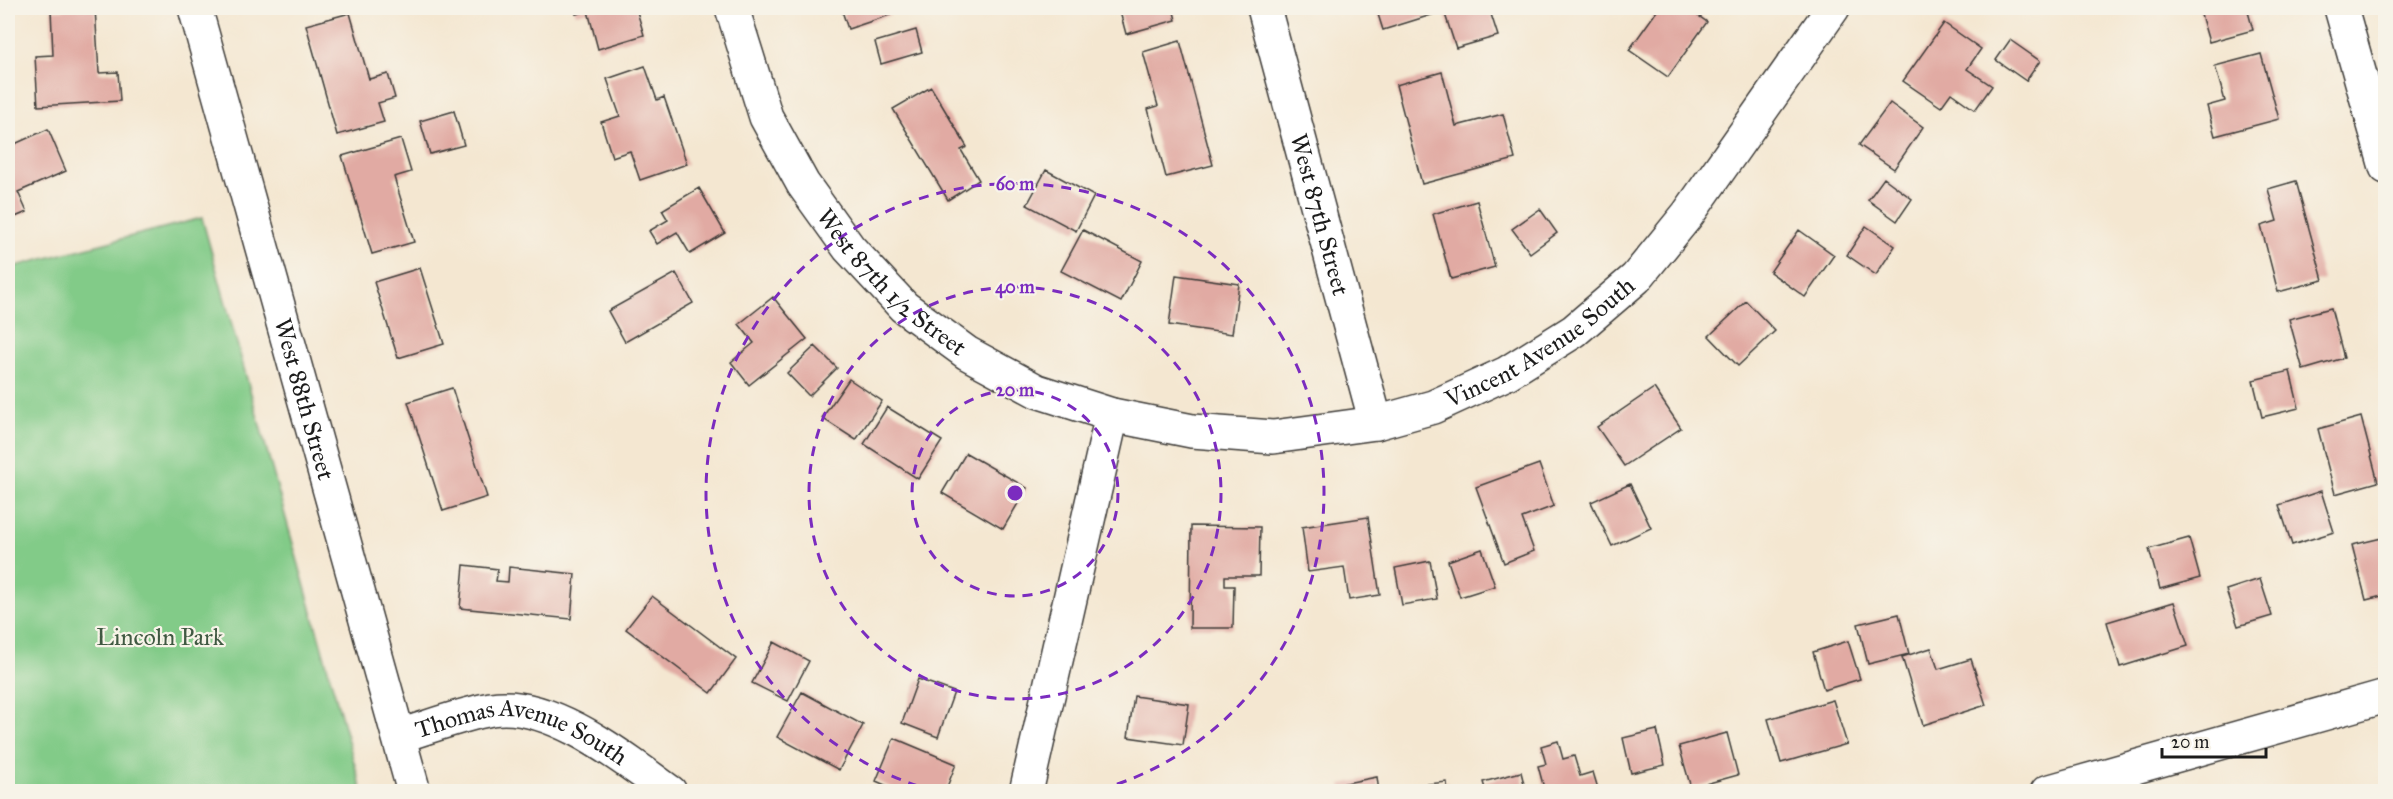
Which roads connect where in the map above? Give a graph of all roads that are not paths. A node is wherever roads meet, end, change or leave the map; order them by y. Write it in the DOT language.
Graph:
graph roads {
  1 [pos="195,8"];
  2 [pos="732,8"];
  3 [pos="1263,8"];
  4 [pos="1833,8"];
  5 [pos="2341,8"];
  6 [pos="2385,167"];
  7 [pos="1112,415"];
  8 [pos="1376,423"];
  9 [pos="2385,696"];
  10 [pos="399,736"];
  11 [pos="414,792"];
  12 [pos="670,792"];
  13 [pos="1026,792"];
  14 [pos="2047,792"];
  1 -- 10 [label="street, West 88th Street"];
  2 -- 7 [label="street, West 87th 1/2 Street"];
  3 -- 8 [label="street, West 87th Street"];
  4 -- 8 [label="street, Vincent Avenue South"];
  5 -- 6 [label="street"];
  7 -- 8 [label="street, Vincent Avenue South"];
  7 -- 13 [label="street"];
  9 -- 14 [label="street"];
  10 -- 11 [label="street, West 88th Street"];
  10 -- 12 [label="street, Thomas Avenue South"];
}
